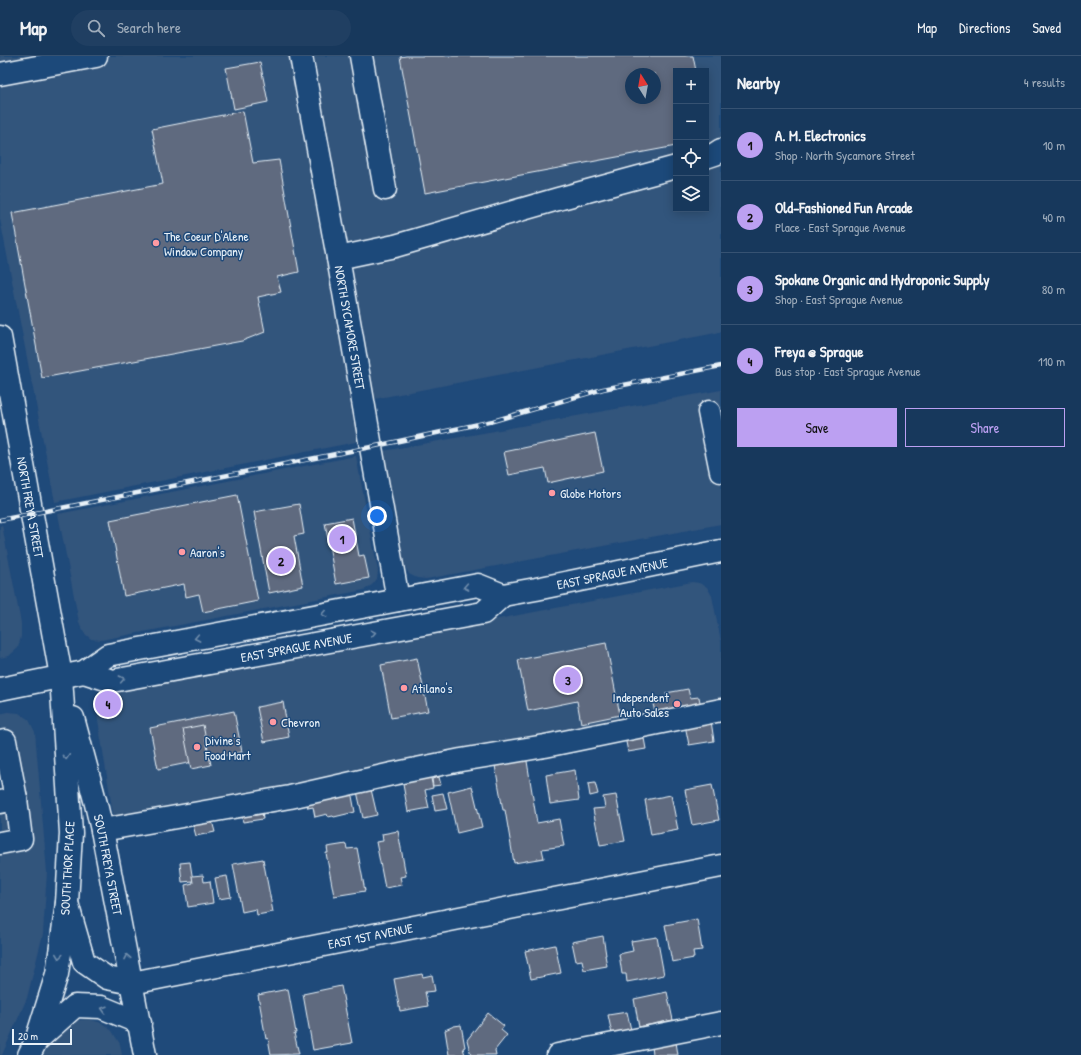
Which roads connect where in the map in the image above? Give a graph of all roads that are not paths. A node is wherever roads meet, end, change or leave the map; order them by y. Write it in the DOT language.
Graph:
graph roads {
  1 [pos="96,56"];
  2 [pos="301,56"];
  3 [pos="361,56"];
  4 [pos="0,74"];
  5 [pos="721,150"];
  6 [pos="709,156"];
  7 [pos="673,168"];
  8 [pos="385,189"];
  9 [pos="338,258"];
  10 [pos="0,337"];
  11 [pos="2,361"];
  12 [pos="709,412"];
  13 [pos="721,472"];
  14 [pos="721,553"];
  15 [pos="503,595"];
  16 [pos="398,600"];
  17 [pos="84,672"];
  18 [pos="61,676"];
  19 [pos="0,689"];
  20 [pos="721,710"];
  21 [pos="0,742"];
  22 [pos="8,801"];
  23 [pos="102,830"];
  24 [pos="0,843"];
  25 [pos="721,866"];
  26 [pos="67,903"];
  27 [pos="132,983"];
  28 [pos="140,1023"];
  29 [pos="721,1024"];
  30 [pos="32,1048"];
  31 [pos="146,1055"];
  32 [pos="558,1055"];
  1 -- 4 [label="main road"];
  2 -- 9 [label="main road, NORTH SYCAMORE STREET"];
  3 -- 8 [label="main road"];
  5 -- 6 [label="main road"];
  7 -- 9 [label="main road"];
  9 -- 16 [label="main road, NORTH SYCAMORE STREET"];
  10 -- 11 [label="main road, NORTH FREYA STREET"];
  11 -- 18 [label="main road, NORTH FREYA STREET"];
  12 -- 13 [label="main road"];
  14 -- 15 [label="main road, EAST SPRAGUE AVENUE"];
  15 -- 16 [label="main road, EAST SPRAGUE AVENUE, one-way"];
  17 -- 15 [label="main road, EAST SPRAGUE AVENUE, one-way"];
  16 -- 17 [label="main road, EAST SPRAGUE AVENUE, one-way"];
  17 -- 18 [label="main road, EAST SPRAGUE AVENUE"];
  18 -- 19 [label="main road, EAST SPRAGUE AVENUE"];
  18 -- 23 [label="main road, SOUTH FREYA STREET"];
  18 -- 26 [label="main road, SOUTH THOR PLACE, one-way"];
  20 -- 23 [label="main road"];
  21 -- 22 [label="main road"];
  22 -- 24 [label="main road"];
  27 -- 23 [label="main road, SOUTH FREYA STREET, one-way"];
  25 -- 27 [label="main road, EAST 1ST AVENUE"];
  26 -- 27 [label="main road, EAST 1ST AVENUE"];
  26 -- 30 [label="main road, SOUTH THOR PLACE, one-way"];
  27 -- 28 [label="main road, SOUTH FREYA STREET"];
  28 -- 30 [label="main road, one-way"];
  28 -- 31 [label="main road, SOUTH FREYA STREET"];
  29 -- 32 [label="main road"];
}
